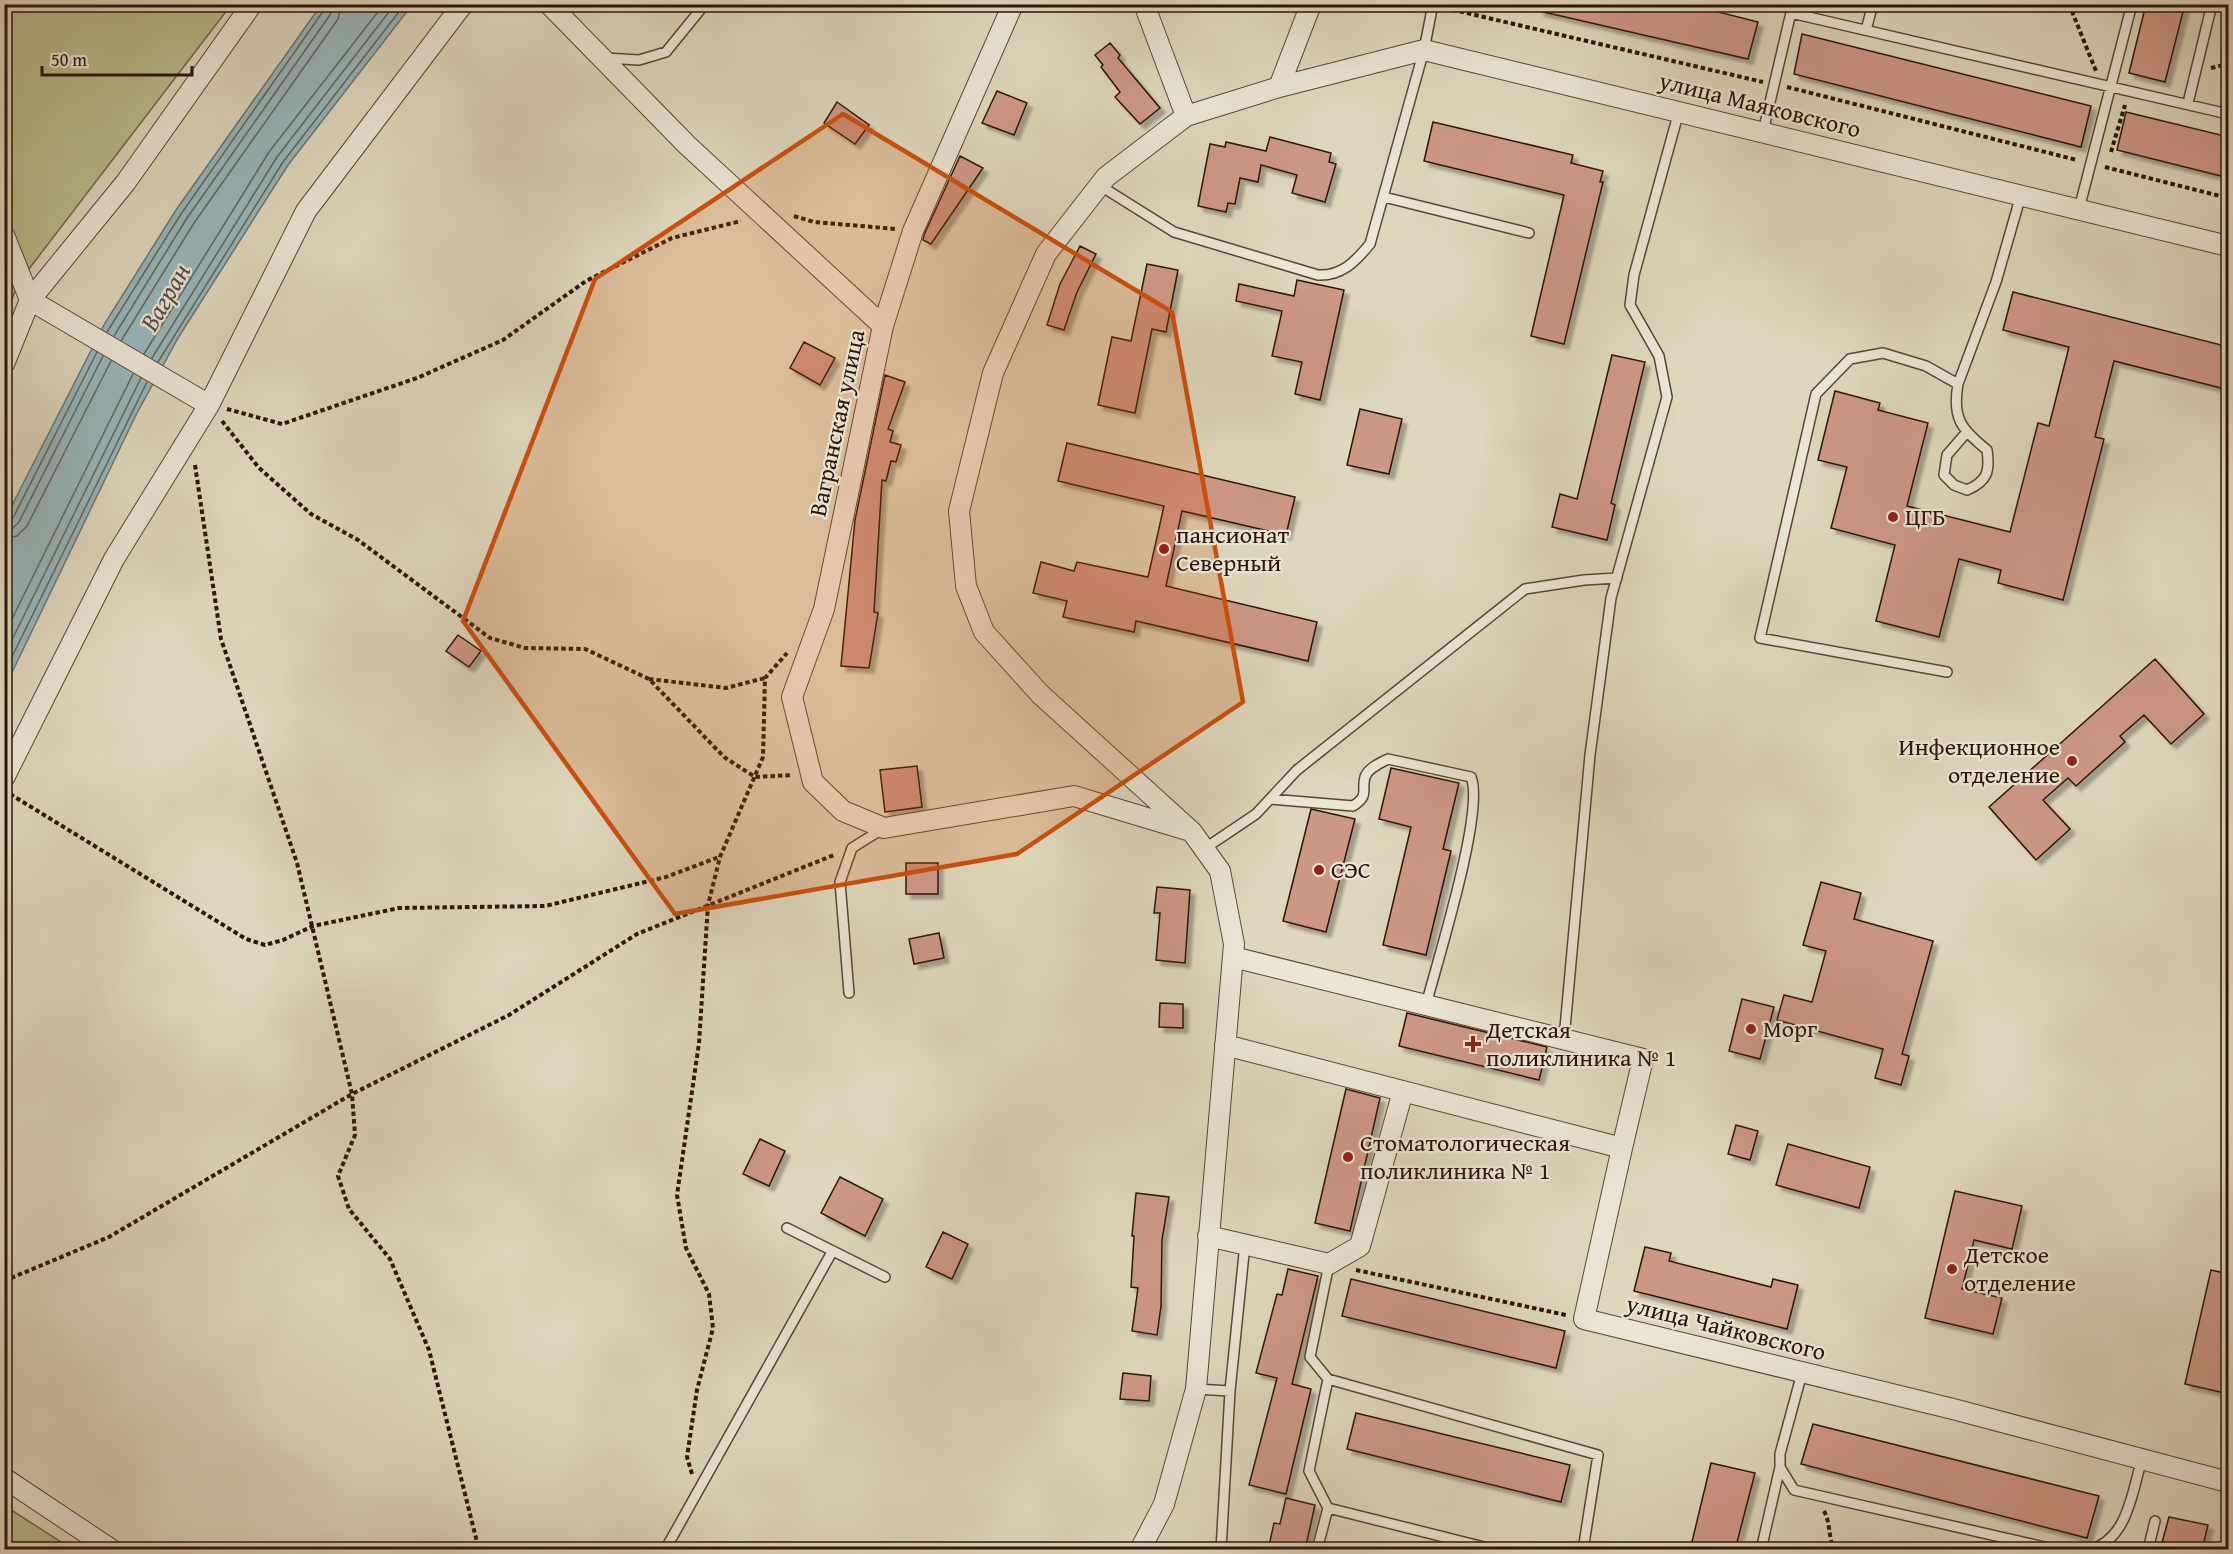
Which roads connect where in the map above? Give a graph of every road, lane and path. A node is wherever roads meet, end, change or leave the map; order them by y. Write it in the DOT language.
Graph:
graph roads {
  1 [pos="252,4"];
  2 [pos="463,4"];
  3 [pos="549,4"];
  4 [pos="705,4"];
  5 [pos="1014,4"];
  6 [pos="1144,4"];
  7 [pos="1311,4"];
  8 [pos="1873,4"];
  9 [pos="2132,4"];
  10 [pos="2212,4"];
  11 [pos="1433,5"];
  12 [pos="1792,9"];
  13 [pos="1866,30"];
  14 [pos="1424,50"];
  15 [pos="601,58"];
  16 [pos="1774,84"];
  17 [pos="2111,86"];
  18 [pos="1279,87"];
  19 [pos="2129,90"];
  20 [pos="2188,103"];
  21 [pos="1679,111"];
  22 [pos="2229,114"];
  23 [pos="1186,116"];
  24 [pos="1763,132"];
  25 [pos="2091,163"];
  26 [pos="2106,167"];
  27 [pos="1099,185"];
  28 [pos="2021,195"];
  29 [pos="1383,197"];
  30 [pos="2229,198"];
  31 [pos="2079,209"];
  32 [pos="763,215"];
  33 [pos="913,231"];
  34 [pos="1529,233"];
  35 [pos="4,235"];
  36 [pos="2229,246"];
  37 [pos="36,303"];
  38 [pos="883,327"];
  39 [pos="4,364"];
  40 [pos="1958,384"];
  41 [pos="209,405"];
  42 [pos="1966,433"];
  43 [pos="190,434"];
  44 [pos="1617,578"];
  45 [pos="787,652"];
  46 [pos="1947,672"];
  47 [pos="765,678"];
  48 [pos="649,679"];
  49 [pos="755,777"];
  50 [pos="4,778"];
  51 [pos="813,782"];
  52 [pos="4,791"];
  53 [pos="1270,799"];
  54 [pos="884,828"];
  55 [pos="1192,832"];
  56 [pos="852,848"];
  57 [pos="1204,849"];
  58 [pos="720,857"];
  59 [pos="708,905"];
  60 [pos="313,926"];
  61 [pos="1233,957"];
  62 [pos="849,993"];
  63 [pos="1426,1005"];
  64 [pos="1564,1039"];
  65 [pos="1225,1045"];
  66 [pos="1403,1091"];
  67 [pos="352,1094"];
  68 [pos="1622,1148"];
  69 [pos="787,1228"];
  70 [pos="1208,1236"];
  71 [pos="1245,1244"];
  72 [pos="831,1252"];
  73 [pos="1329,1264"];
  74 [pos="885,1277"];
  75 [pos="4,1281"];
  76 [pos="1584,1319"];
  77 [pos="1802,1372"];
  78 [pos="1328,1378"];
  79 [pos="1196,1389"];
  80 [pos="1230,1391"];
  81 [pos="2134,1457"];
  82 [pos="1780,1467"];
  83 [pos="4,1478"];
  84 [pos="2229,1482"];
  85 [pos="698,1491"];
  86 [pos="1812,1493"];
  87 [pos="1328,1508"];
  88 [pos="2155,1521"];
  89 [pos="112,1550"];
  90 [pos="479,1550"];
  91 [pos="665,1550"];
  92 [pos="1140,1550"];
  93 [pos="1221,1550"];
  94 [pos="1317,1550"];
  95 [pos="1496,1550"];
  96 [pos="1583,1550"];
  97 [pos="1761,1550"];
  98 [pos="1834,1550"];
  99 [pos="2058,1550"];
  100 [pos="2090,1550"];
  101 [pos="2148,1550"];
  1 -- 37 [label="street"];
  2 -- 41 [label="street"];
  3 -- 15 [label="street"];
  4 -- 15 [label="lane"];
  5 -- 33 [label="street, Вагранская улица"];
  6 -- 23 [label="street"];
  7 -- 18 [label="street"];
  8 -- 13 [label="lane"];
  9 -- 17 [label="lane"];
  10 -- 20 [label="lane"];
  11 -- 14 [label="lane"];
  11 -- 16 [label="path"];
  12 -- 13 [label="lane"];
  12 -- 16 [label="lane"];
  13 -- 17 [label="lane"];
  14 -- 18 [label="street, улица Маяковского"];
  14 -- 21 [label="street, улица Маяковского"];
  14 -- 29 [label="lane"];
  15 -- 32 [label="street"];
  16 -- 24 [label="lane"];
  16 -- 25 [label="path"];
  17 -- 19 [label="lane"];
  17 -- 25 [label="lane"];
  18 -- 23 [label="street, улица Маяковского"];
  19 -- 20 [label="lane"];
  19 -- 26 [label="path"];
  20 -- 22 [label="lane"];
  21 -- 24 [label="street, улица Маяковского"];
  21 -- 44 [label="lane"];
  23 -- 27 [label="street"];
  24 -- 28 [label="street, улица Маяковского"];
  25 -- 26 [label="path"];
  25 -- 31 [label="lane"];
  26 -- 30 [label="path"];
  27 -- 29 [label="lane"];
  27 -- 55 [label="street"];
  28 -- 31 [label="street, улица Маяковского"];
  28 -- 40 [label="lane"];
  29 -- 34 [label="lane"];
  31 -- 36 [label="street, улица Маяковского"];
  32 -- 33 [label="path"];
  32 -- 38 [label="street"];
  32 -- 41 [label="path"];
  33 -- 38 [label="street, Вагранская улица"];
  35 -- 37 [label="street"];
  37 -- 39 [label="street"];
  37 -- 41 [label="street"];
  38 -- 51 [label="street, Вагранская улица"];
  40 -- 42 [label="lane"];
  40 -- 46 [label="lane"];
  41 -- 43 [label="street"];
  41 -- 48 [label="path"];
  42 -- 42 [label="lane"];
  43 -- 50 [label="street"];
  43 -- 60 [label="path"];
  44 -- 53 [label="lane"];
  44 -- 64 [label="lane"];
  45 -- 47 [label="path"];
  47 -- 48 [label="path"];
  47 -- 49 [label="path"];
  48 -- 49 [label="path"];
  49 -- 51 [label="path"];
  49 -- 58 [label="path"];
  51 -- 54 [label="street"];
  52 -- 60 [label="path"];
  53 -- 57 [label="lane"];
  53 -- 63 [label="lane"];
  54 -- 55 [label="street"];
  54 -- 56 [label="lane"];
  55 -- 57 [label="street"];
  56 -- 59 [label="path"];
  56 -- 62 [label="lane"];
  57 -- 61 [label="street"];
  58 -- 59 [label="path"];
  58 -- 60 [label="path"];
  59 -- 67 [label="path"];
  59 -- 85 [label="path"];
  60 -- 67 [label="path"];
  61 -- 63 [label="street"];
  61 -- 65 [label="street"];
  63 -- 64 [label="street"];
  64 -- 68 [label="street"];
  65 -- 66 [label="street"];
  65 -- 70 [label="street"];
  66 -- 68 [label="street"];
  66 -- 73 [label="street"];
  67 -- 75 [label="path"];
  67 -- 90 [label="path"];
  68 -- 76 [label="street"];
  69 -- 72 [label="lane"];
  70 -- 71 [label="street"];
  70 -- 79 [label="street"];
  71 -- 73 [label="street"];
  71 -- 80 [label="lane"];
  72 -- 74 [label="lane"];
  72 -- 85 [label="lane"];
  73 -- 76 [label="path"];
  73 -- 78 [label="lane"];
  76 -- 77 [label="street, улица Чайковского"];
  77 -- 81 [label="street, улица Чайковского"];
  77 -- 82 [label="lane"];
  78 -- 87 [label="lane"];
  78 -- 96 [label="lane"];
  79 -- 80 [label="lane"];
  79 -- 92 [label="street"];
  80 -- 93 [label="lane"];
  81 -- 84 [label="street, улица Чайковского"];
  81 -- 100 [label="lane"];
  82 -- 86 [label="lane"];
  82 -- 97 [label="lane"];
  83 -- 89 [label="street"];
  85 -- 91 [label="lane"];
  86 -- 98 [label="path"];
  86 -- 99 [label="lane"];
  87 -- 94 [label="lane"];
  87 -- 95 [label="lane"];
  88 -- 101 [label="lane"];
}
